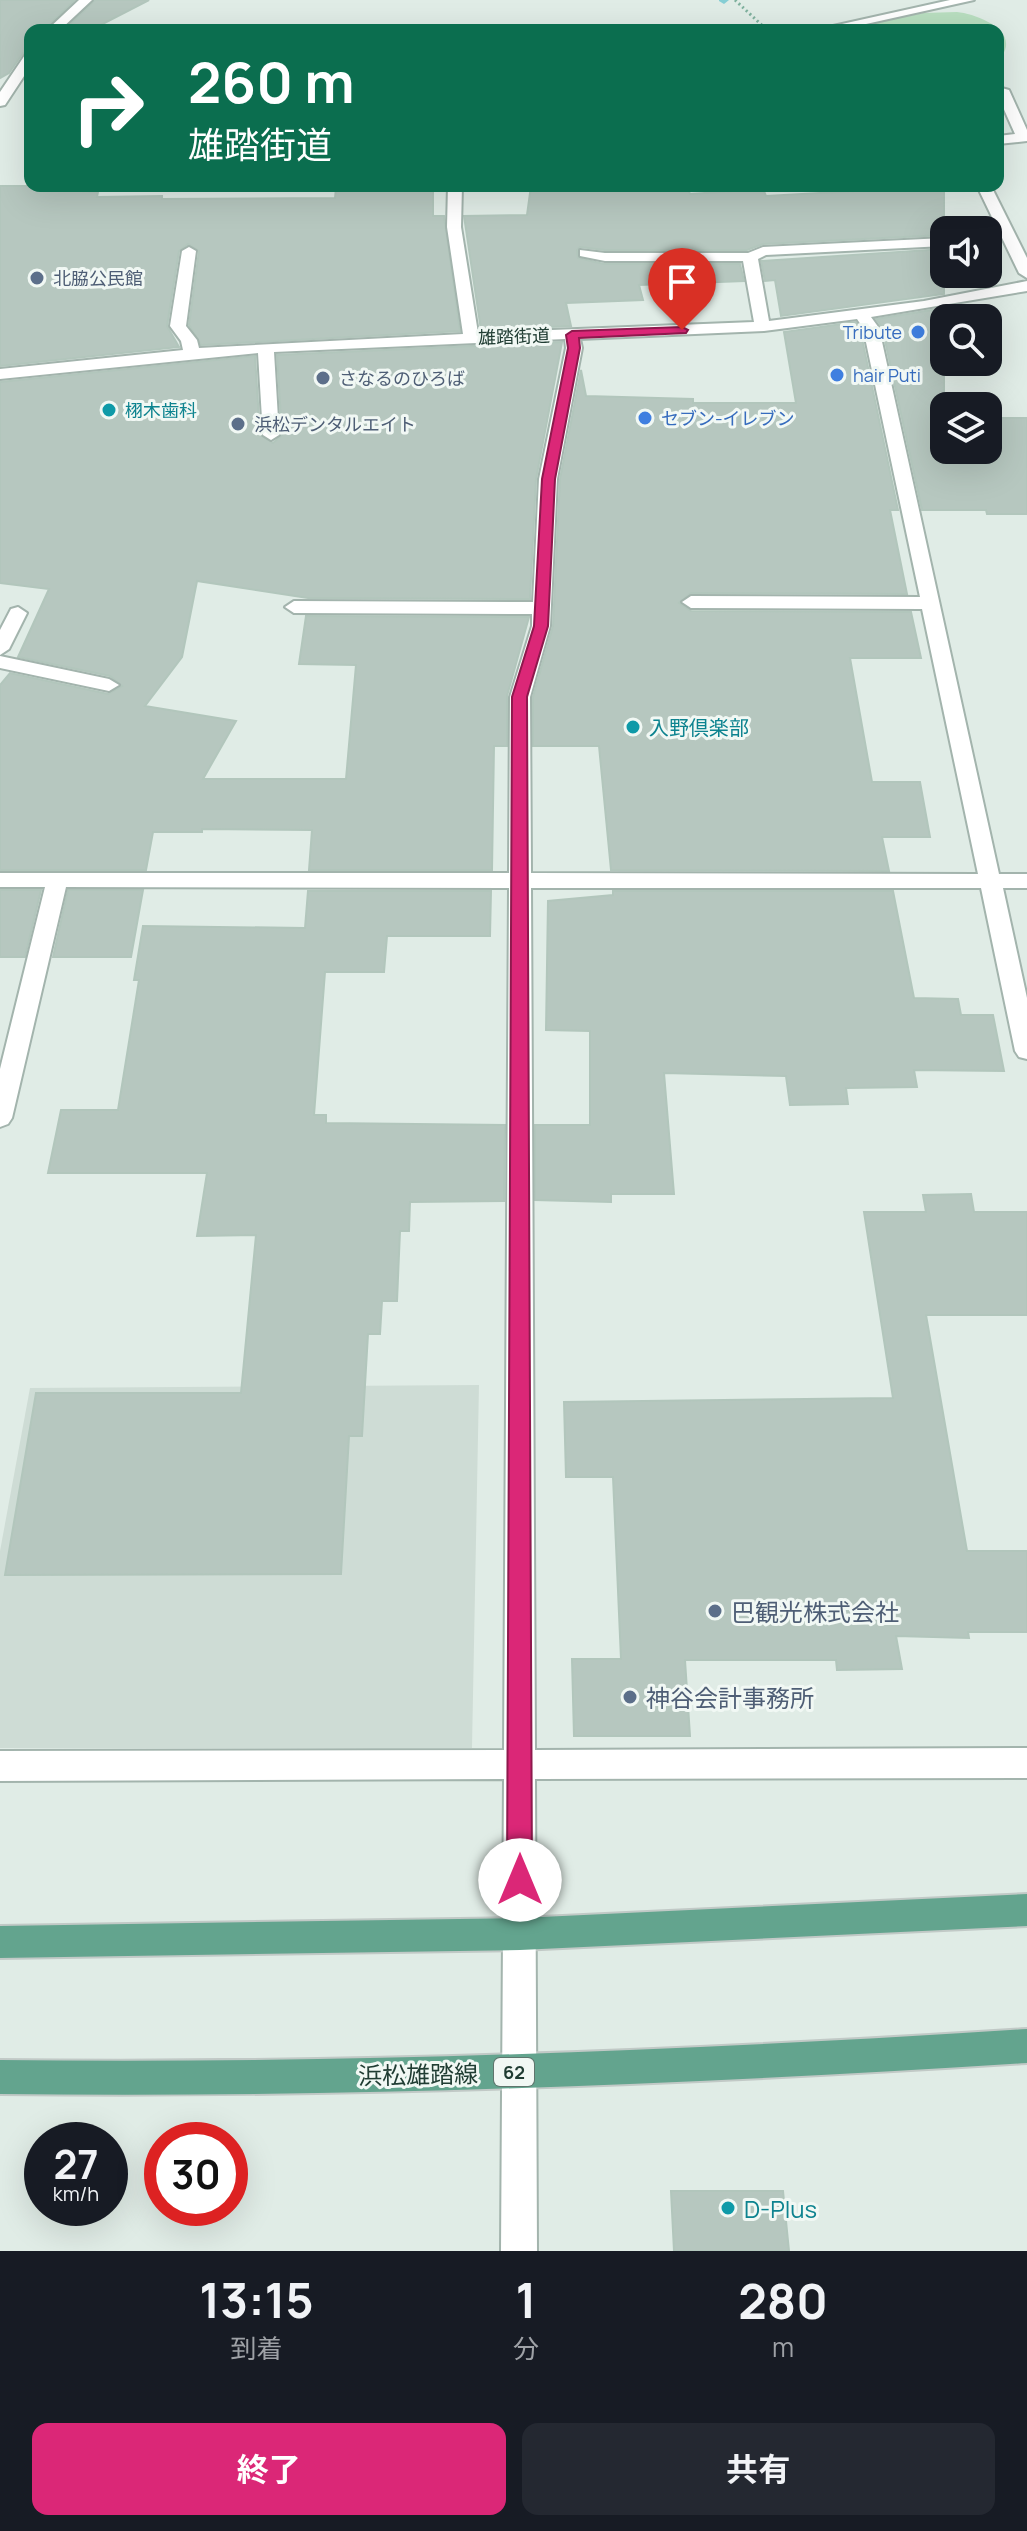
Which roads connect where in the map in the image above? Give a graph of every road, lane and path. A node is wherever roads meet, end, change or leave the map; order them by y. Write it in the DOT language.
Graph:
graph roads {
  1 [pos="86,0"];
  2 [pos="735,0"];
  3 [pos="968,0"];
  4 [pos="60,24"];
  5 [pos="761,24"];
  6 [pos="850,24"];
  7 [pos="24,67"];
  8 [pos="1004,94"];
  9 [pos="4,95"];
  10 [pos="24,97"];
  11 [pos="1025,138"];
  12 [pos="1004,140"];
  13 [pos="455,192"];
  14 [pos="987,192"];
  15 [pos="1002,240"];
  16 [pos="1009,240"];
  17 [pos="930,243"];
  18 [pos="189,251"];
  19 [pos="585,253"];
  20 [pos="750,257"];
  21 [pos="1027,273"];
  22 [pos="1027,286"];
  23 [pos="862,315"];
  24 [pos="764,326"];
  25 [pos="572,335"];
  26 [pos="471,338"];
  27 [pos="266,348"];
  28 [pos="192,354"];
  29 [pos="0,374"];
  30 [pos="271,435"];
  31 [pos="691,602"];
  32 [pos="930,603"];
  33 [pos="294,607"];
  34 [pos="542,608"];
  35 [pos="18,613"];
  36 [pos="0,649"];
  37 [pos="0,662"];
  38 [pos="109,685"];
  39 [pos="0,880"];
  40 [pos="57,880"];
  41 [pos="521,881"];
  42 [pos="990,881"];
  43 [pos="1027,881"];
  44 [pos="1027,1051"];
  45 [pos="0,1118"];
  46 [pos="1027,1763"];
  47 [pos="0,1766"];
  48 [pos="520,1766"];
  49 [pos="1027,1910"];
  50 [pos="520,1934"];
  51 [pos="0,1942"];
  52 [pos="1027,2046"];
  53 [pos="520,2071"];
  54 [pos="0,2077"];
  55 [pos="519,2251"];
  1 -- 4 [label="street"];
  2 -- 5 [label="path"];
  3 -- 6 [label="street"];
  7 -- 9 [label="street"];
  8 -- 11 [label="street"];
  9 -- 10 [label="street"];
  11 -- 12 [label="street"];
  13 -- 26 [label="street"];
  14 -- 16 [label="street"];
  15 -- 16 [label="street"];
  16 -- 21 [label="street"];
  17 -- 20 [label="street"];
  18 -- 28 [label="street"];
  19 -- 20 [label="street"];
  20 -- 24 [label="street"];
  22 -- 23 [label="street, 雄踏街道"];
  23 -- 24 [label="street, 雄踏街道"];
  23 -- 32 [label="street"];
  24 -- 25 [label="street, 雄踏街道"];
  25 -- 26 [label="street, 雄踏街道"];
  25 -- 34 [label="street"];
  26 -- 27 [label="street, 雄踏街道"];
  27 -- 28 [label="street, 雄踏街道"];
  27 -- 30 [label="street"];
  28 -- 29 [label="street, 雄踏街道"];
  31 -- 32 [label="street"];
  32 -- 42 [label="street"];
  33 -- 34 [label="street"];
  34 -- 41 [label="street"];
  35 -- 36 [label="street"];
  37 -- 38 [label="street"];
  39 -- 40 [label="street"];
  40 -- 41 [label="street"];
  40 -- 45 [label="street"];
  41 -- 42 [label="street"];
  41 -- 48 [label="street"];
  42 -- 43 [label="street"];
  42 -- 44 [label="street"];
  46 -- 48 [label="street"];
  47 -- 48 [label="street"];
  48 -- 50 [label="street"];
  49 -- 50 [label="main road"];
  50 -- 51 [label="main road"];
  50 -- 53 [label="street"];
  52 -- 53 [label="main road, 浜松雄踏線 / 62"];
  53 -- 54 [label="main road, 浜松雄踏線 / 62"];
  53 -- 55 [label="street"];
}
